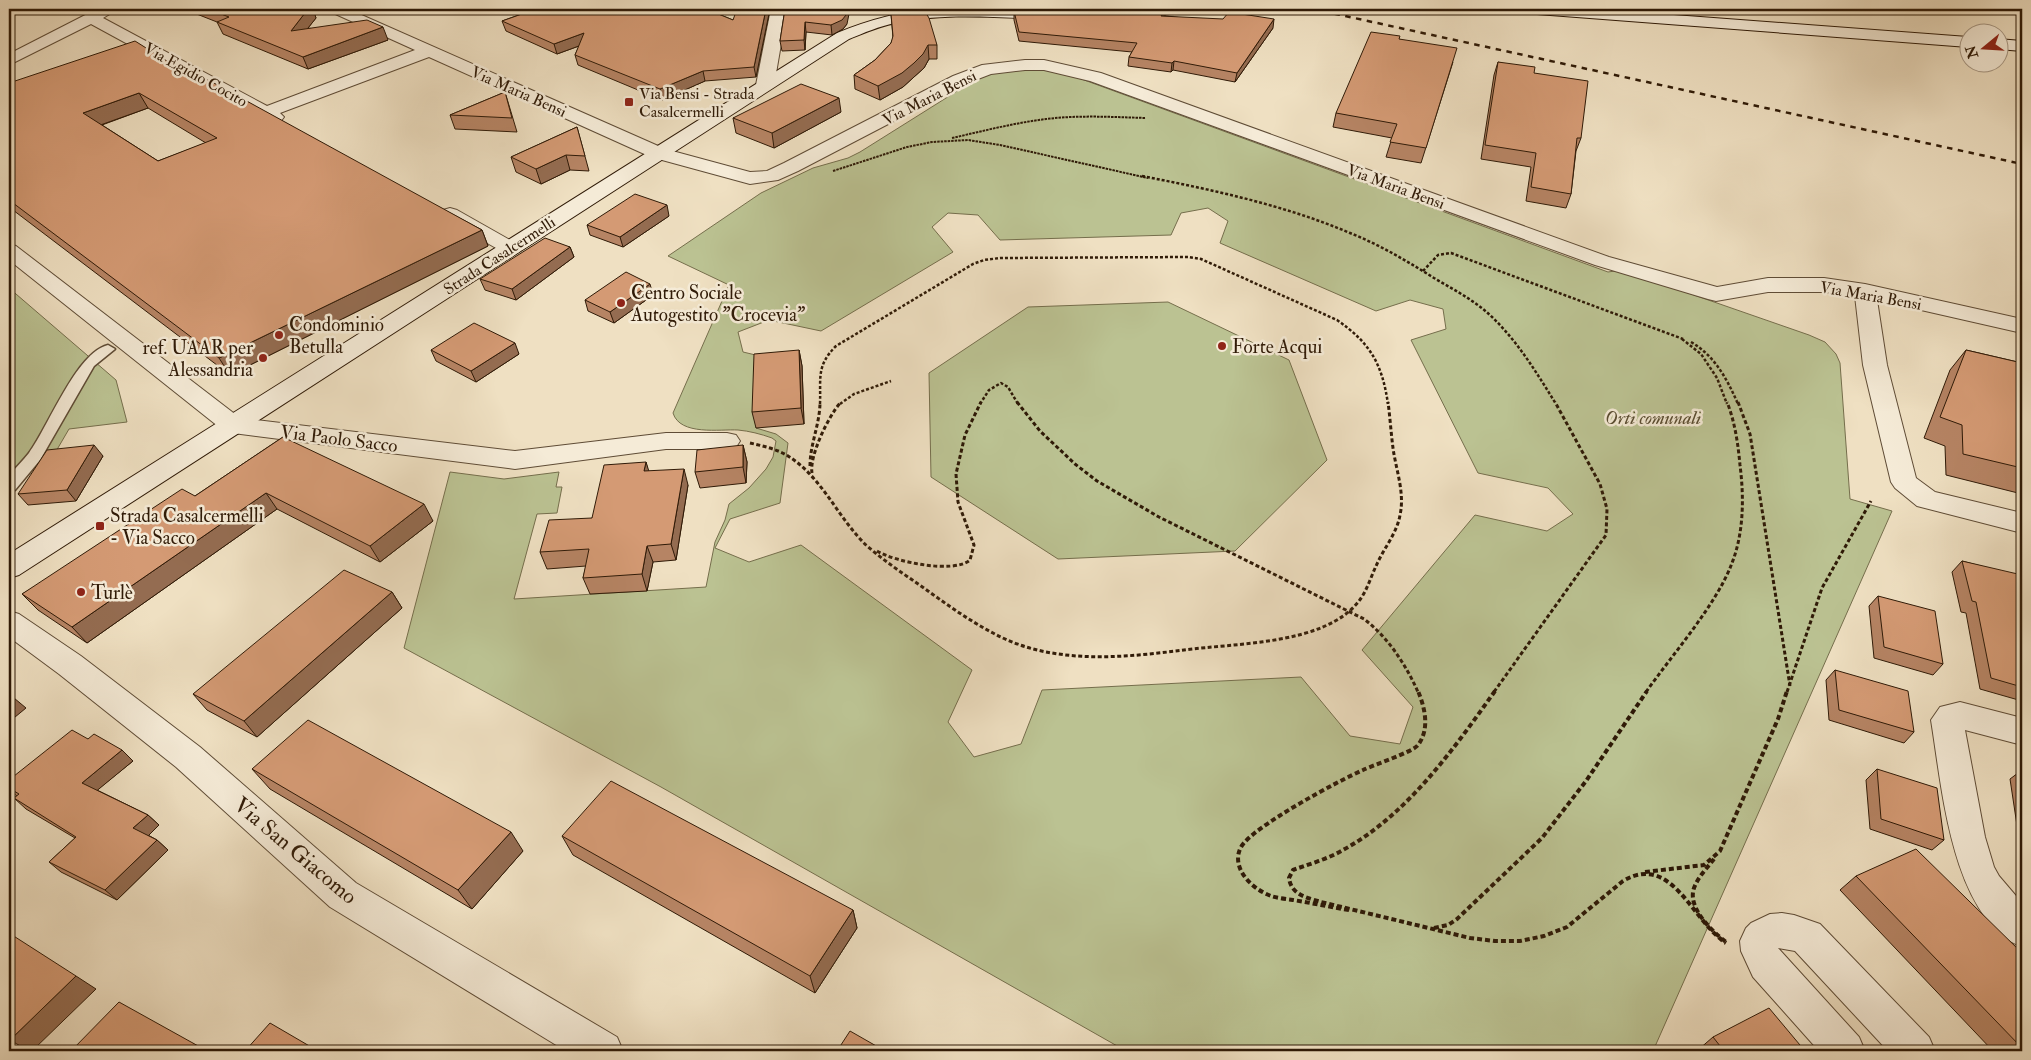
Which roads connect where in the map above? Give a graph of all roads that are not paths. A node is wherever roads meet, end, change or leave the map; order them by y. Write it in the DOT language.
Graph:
graph roads {
  1 [pos="109,9"];
  2 [pos="336,9"];
  3 [pos="779,9"];
  4 [pos="1175,9"];
  5 [pos="1536,9"];
  6 [pos="913,12"];
  7 [pos="1110,12"];
  8 [pos="1063,14"];
  9 [pos="92,18"];
  10 [pos="1958,41"];
  11 [pos="2008,45"];
  12 [pos="2022,46"];
  13 [pos="429,51"];
  14 [pos="9,60"];
  15 [pos="765,85"];
  16 [pos="266,112"];
  17 [pos="290,126"];
  18 [pos="666,143"];
  19 [pos="791,167"];
  20 [pos="432,204"];
  21 [pos="510,248"];
  22 [pos="9,250"];
  23 [pos="1865,291"];
  24 [pos="2022,326"];
  25 [pos="108,349"];
  26 [pos="233,425"];
  27 [pos="727,441"];
  28 [pos="9,486"];
  29 [pos="2022,523"];
  30 [pos="9,568"];
  31 [pos="9,622"];
  32 [pos="2022,732"];
  33 [pos="2022,929"];
  34 [pos="603,1051"];
  35 [pos="1845,1051"];
  36 [pos="1914,1051"];
  1 -- 9 [label="street"];
  2 -- 13 [label="street, Via Maria Bensi"];
  3 -- 15 [label="street"];
  4 -- 7 [label="street"];
  5 -- 10 [label="street"];
  6 -- 8 [label="street, Strada Casalcermelli"];
  6 -- 15 [label="street, Strada Casalcermelli"];
  9 -- 14 [label="street"];
  9 -- 16 [label="street, Via Egidio Cocito"];
  11 -- 12 [label="street"];
  13 -- 16 [label="street"];
  13 -- 18 [label="street, Via Maria Bensi"];
  15 -- 18 [label="street, Strada Casalcermelli"];
  16 -- 17 [label="street, Via Egidio Cocito"];
  18 -- 19 [label="street, Via Maria Bensi"];
  18 -- 19 [label="street, Via Maria Bensi"];
  18 -- 21 [label="street, Strada Casalcermelli"];
  19 -- 23 [label="street, Via Maria Bensi"];
  20 -- 21 [label="street"];
  21 -- 26 [label="street, Strada Casalcermelli"];
  22 -- 26 [label="street"];
  23 -- 24 [label="street, Via Maria Bensi"];
  23 -- 29 [label="street"];
  25 -- 28 [label="lane"];
  26 -- 27 [label="street, Via Paolo Sacco"];
  26 -- 30 [label="street, Strada Casalcermelli"];
  31 -- 34 [label="street, Via San Giacomo"];
  32 -- 33 [label="street"];
  35 -- 36 [label="street"];
}
